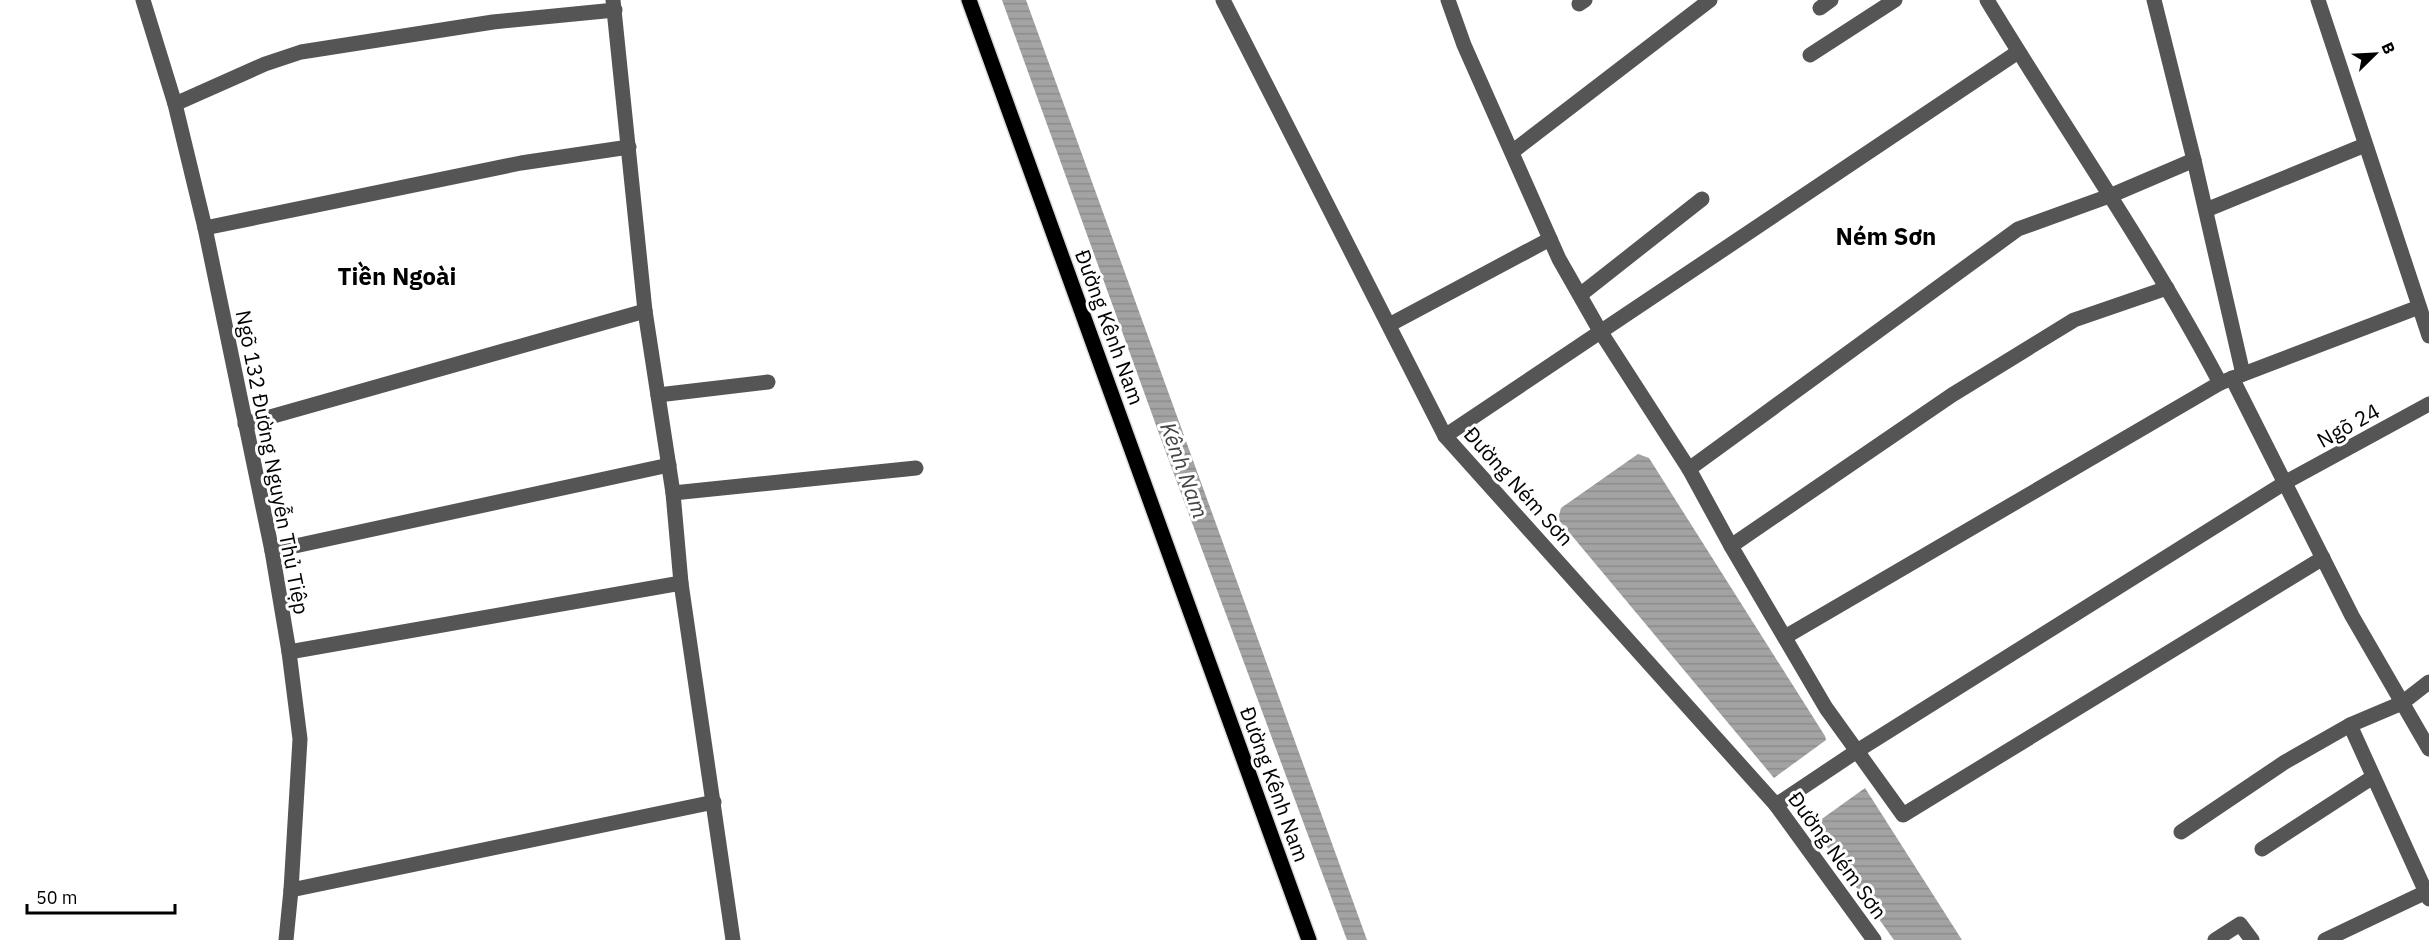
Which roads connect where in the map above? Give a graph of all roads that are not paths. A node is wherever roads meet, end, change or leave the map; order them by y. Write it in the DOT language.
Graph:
graph roads {
  1 [pos="143,0"];
  2 [pos="969,0"];
  3 [pos="1223,0"];
  4 [pos="1448,0"];
  5 [pos="1710,0"];
  6 [pos="1895,0"];
  7 [pos="1987,0"];
  8 [pos="2154,0"];
  9 [pos="2318,0"];
  10 [pos="614,5"];
  11 [pos="2018,52"];
  12 [pos="1810,55"];
  13 [pos="175,104"];
  14 [pos="2365,145"];
  15 [pos="629,147"];
  16 [pos="1512,152"];
  17 [pos="2194,159"];
  18 [pos="2112,195"];
  19 [pos="1702,199"];
  20 [pos="2206,210"];
  21 [pos="205,228"];
  22 [pos="1550,239"];
  23 [pos="2167,288"];
  24 [pos="1580,295"];
  25 [pos="2419,308"];
  26 [pos="645,311"];
  27 [pos="1389,325"];
  28 [pos="1600,331"];
  29 [pos="2429,336"];
  30 [pos="2232,378"];
  31 [pos="768,382"];
  32 [pos="658,395"];
  33 [pos="2429,404"];
  34 [pos="245,424"];
  35 [pos="1445,436"];
  36 [pos="669,465"];
  37 [pos="916,468"];
  38 [pos="1689,468"];
  39 [pos="2286,482"];
  40 [pos="673,493"];
  41 [pos="1731,546"];
  42 [pos="272,551"];
  43 [pos="2323,558"];
  44 [pos="681,583"];
  45 [pos="1785,637"];
  46 [pos="289,652"];
  47 [pos="2429,682"];
  48 [pos="2402,703"];
  49 [pos="2350,725"];
  50 [pos="2429,749"];
  51 [pos="1857,751"];
  52 [pos="2373,777"];
  53 [pos="714,802"];
  54 [pos="1776,805"];
  55 [pos="2181,832"];
  56 [pos="2262,849"];
  57 [pos="291,890"];
  58 [pos="2427,895"];
  59 [pos="286,940"];
  60 [pos="733,940"];
  61 [pos="1309,940"];
  62 [pos="1874,940"];
  63 [pos="2215,940"];
  64 [pos="2252,940"];
  65 [pos="2325,940"];
  1 -- 13 [label="street, Ngõ 132 Đường Nguyễn Thủ Tiệp"];
  2 -- 61 [label="main road, Đường Kênh Nam"];
  3 -- 27 [label="street, Đường Ném Sơn"];
  4 -- 16 [label="street"];
  5 -- 16 [label="street"];
  6 -- 12 [label="street"];
  7 -- 11 [label="street"];
  8 -- 17 [label="street"];
  9 -- 14 [label="street"];
  10 -- 13 [label="street"];
  10 -- 15 [label="street"];
  11 -- 18 [label="street"];
  11 -- 28 [label="street"];
  13 -- 21 [label="street, Ngõ 132 Đường Nguyễn Thủ Tiệp"];
  14 -- 20 [label="street"];
  14 -- 25 [label="street"];
  15 -- 21 [label="street"];
  15 -- 26 [label="street"];
  16 -- 22 [label="street"];
  17 -- 18 [label="street"];
  17 -- 20 [label="street"];
  18 -- 23 [label="street"];
  18 -- 38 [label="street"];
  19 -- 24 [label="street"];
  20 -- 30 [label="street"];
  21 -- 34 [label="street, Ngõ 132 Đường Nguyễn Thủ Tiệp"];
  22 -- 24 [label="street"];
  22 -- 27 [label="street"];
  23 -- 30 [label="street"];
  23 -- 41 [label="street"];
  24 -- 28 [label="street"];
  25 -- 29 [label="street"];
  25 -- 30 [label="street"];
  26 -- 32 [label="street"];
  26 -- 34 [label="street"];
  27 -- 35 [label="street, Đường Ném Sơn"];
  28 -- 35 [label="street"];
  28 -- 38 [label="street"];
  30 -- 39 [label="street"];
  30 -- 45 [label="street"];
  31 -- 32 [label="street"];
  32 -- 36 [label="street"];
  33 -- 39 [label="street, Ngõ 24"];
  34 -- 42 [label="street, Ngõ 132 Đường Nguyễn Thủ Tiệp"];
  35 -- 54 [label="street, Đường Ném Sơn"];
  36 -- 40 [label="street"];
  36 -- 42 [label="street"];
  37 -- 40 [label="street"];
  38 -- 41 [label="street"];
  39 -- 43 [label="street"];
  39 -- 51 [label="street, Ngõ 24"];
  40 -- 44 [label="street"];
  41 -- 45 [label="street"];
  42 -- 46 [label="street, Ngõ 132 Đường Nguyễn Thủ Tiệp"];
  43 -- 48 [label="street"];
  43 -- 51 [label="street"];
  44 -- 46 [label="street"];
  44 -- 53 [label="street"];
  45 -- 51 [label="street"];
  46 -- 57 [label="street, Ngõ 132 Đường Nguyễn Thủ Tiệp"];
  47 -- 48 [label="street"];
  48 -- 49 [label="street"];
  48 -- 50 [label="street"];
  49 -- 52 [label="street"];
  49 -- 55 [label="street"];
  51 -- 54 [label="street, Ngõ 24"];
  52 -- 56 [label="street"];
  52 -- 58 [label="street"];
  53 -- 57 [label="street"];
  53 -- 60 [label="street"];
  54 -- 62 [label="street, Đường Ném Sơn"];
  57 -- 59 [label="street, Ngõ 132 Đường Nguyễn Thủ Tiệp"];
  58 -- 65 [label="street"];
  63 -- 64 [label="street"];
}
